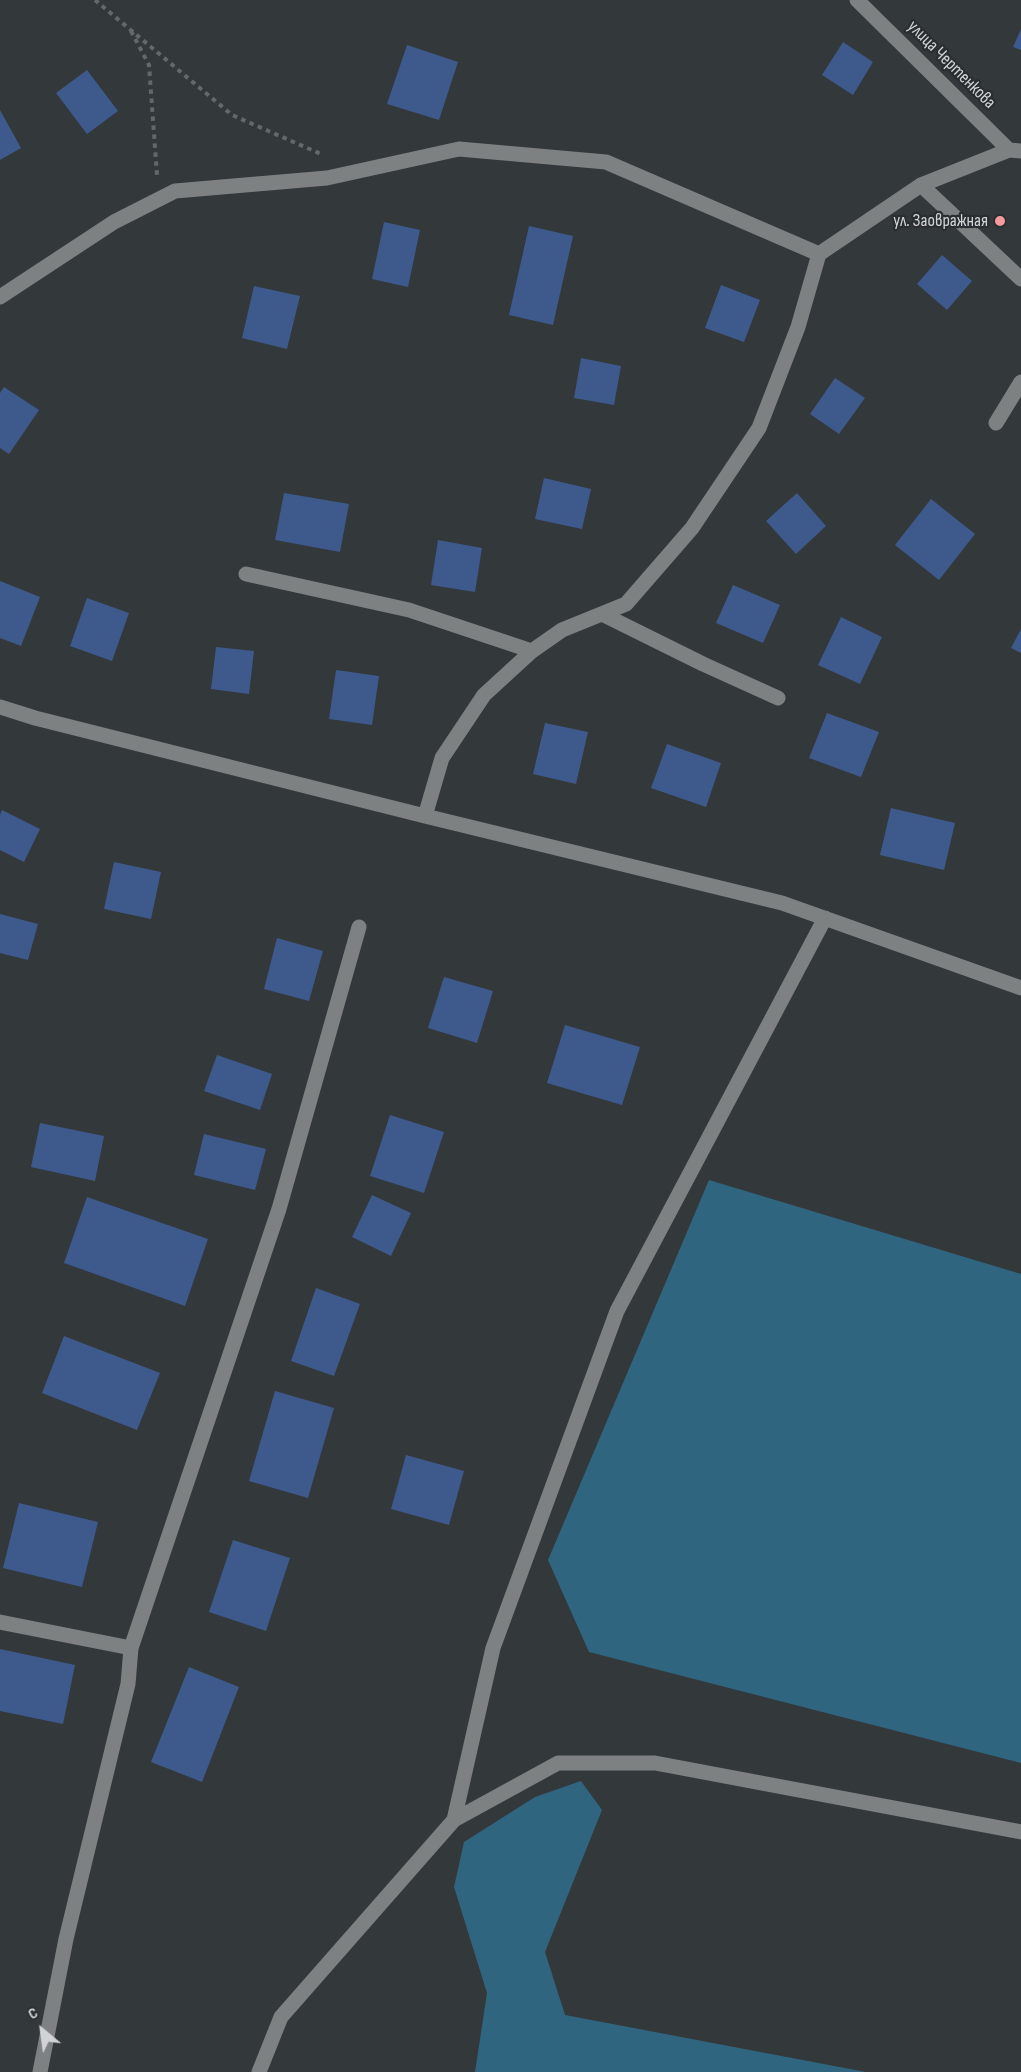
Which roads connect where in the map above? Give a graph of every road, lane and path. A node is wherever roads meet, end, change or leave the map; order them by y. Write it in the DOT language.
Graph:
graph roads {
  1 [pos="95,0"];
  2 [pos="857,0"];
  3 [pos="130,29"];
  4 [pos="1015,151"];
  5 [pos="356,172"];
  6 [pos="921,185"];
  7 [pos="158,200"];
  8 [pos="819,254"];
  9 [pos="1021,279"];
  10 [pos="0,297"];
  11 [pos="1021,382"];
  12 [pos="996,423"];
  13 [pos="246,574"];
  14 [pos="602,614"];
  15 [pos="532,651"];
  16 [pos="778,698"];
  17 [pos="0,707"];
  18 [pos="425,816"];
  19 [pos="825,918"];
  20 [pos="359,927"];
  21 [pos="1021,988"];
  22 [pos="0,1622"];
  23 [pos="132,1648"];
  24 [pos="454,1820"];
  25 [pos="1021,1832"];
  26 [pos="40,2072"];
  27 [pos="259,2072"];
  1 -- 3 [label="path"];
  2 -- 4 [label="street, улица Чертенкова"];
  3 -- 5 [label="path"];
  3 -- 7 [label="path"];
  4 -- 6 [label="street"];
  5 -- 7 [label="street"];
  5 -- 8 [label="street"];
  6 -- 8 [label="street"];
  6 -- 9 [label="street"];
  7 -- 10 [label="street"];
  8 -- 14 [label="street"];
  11 -- 12 [label="street"];
  13 -- 15 [label="street"];
  14 -- 15 [label="street"];
  14 -- 16 [label="street"];
  15 -- 18 [label="street"];
  17 -- 18 [label="street"];
  18 -- 19 [label="street"];
  19 -- 21 [label="street"];
  19 -- 24 [label="street"];
  20 -- 23 [label="street"];
  22 -- 23 [label="street"];
  23 -- 26 [label="street"];
  24 -- 25 [label="street"];
  24 -- 27 [label="street"];
}
